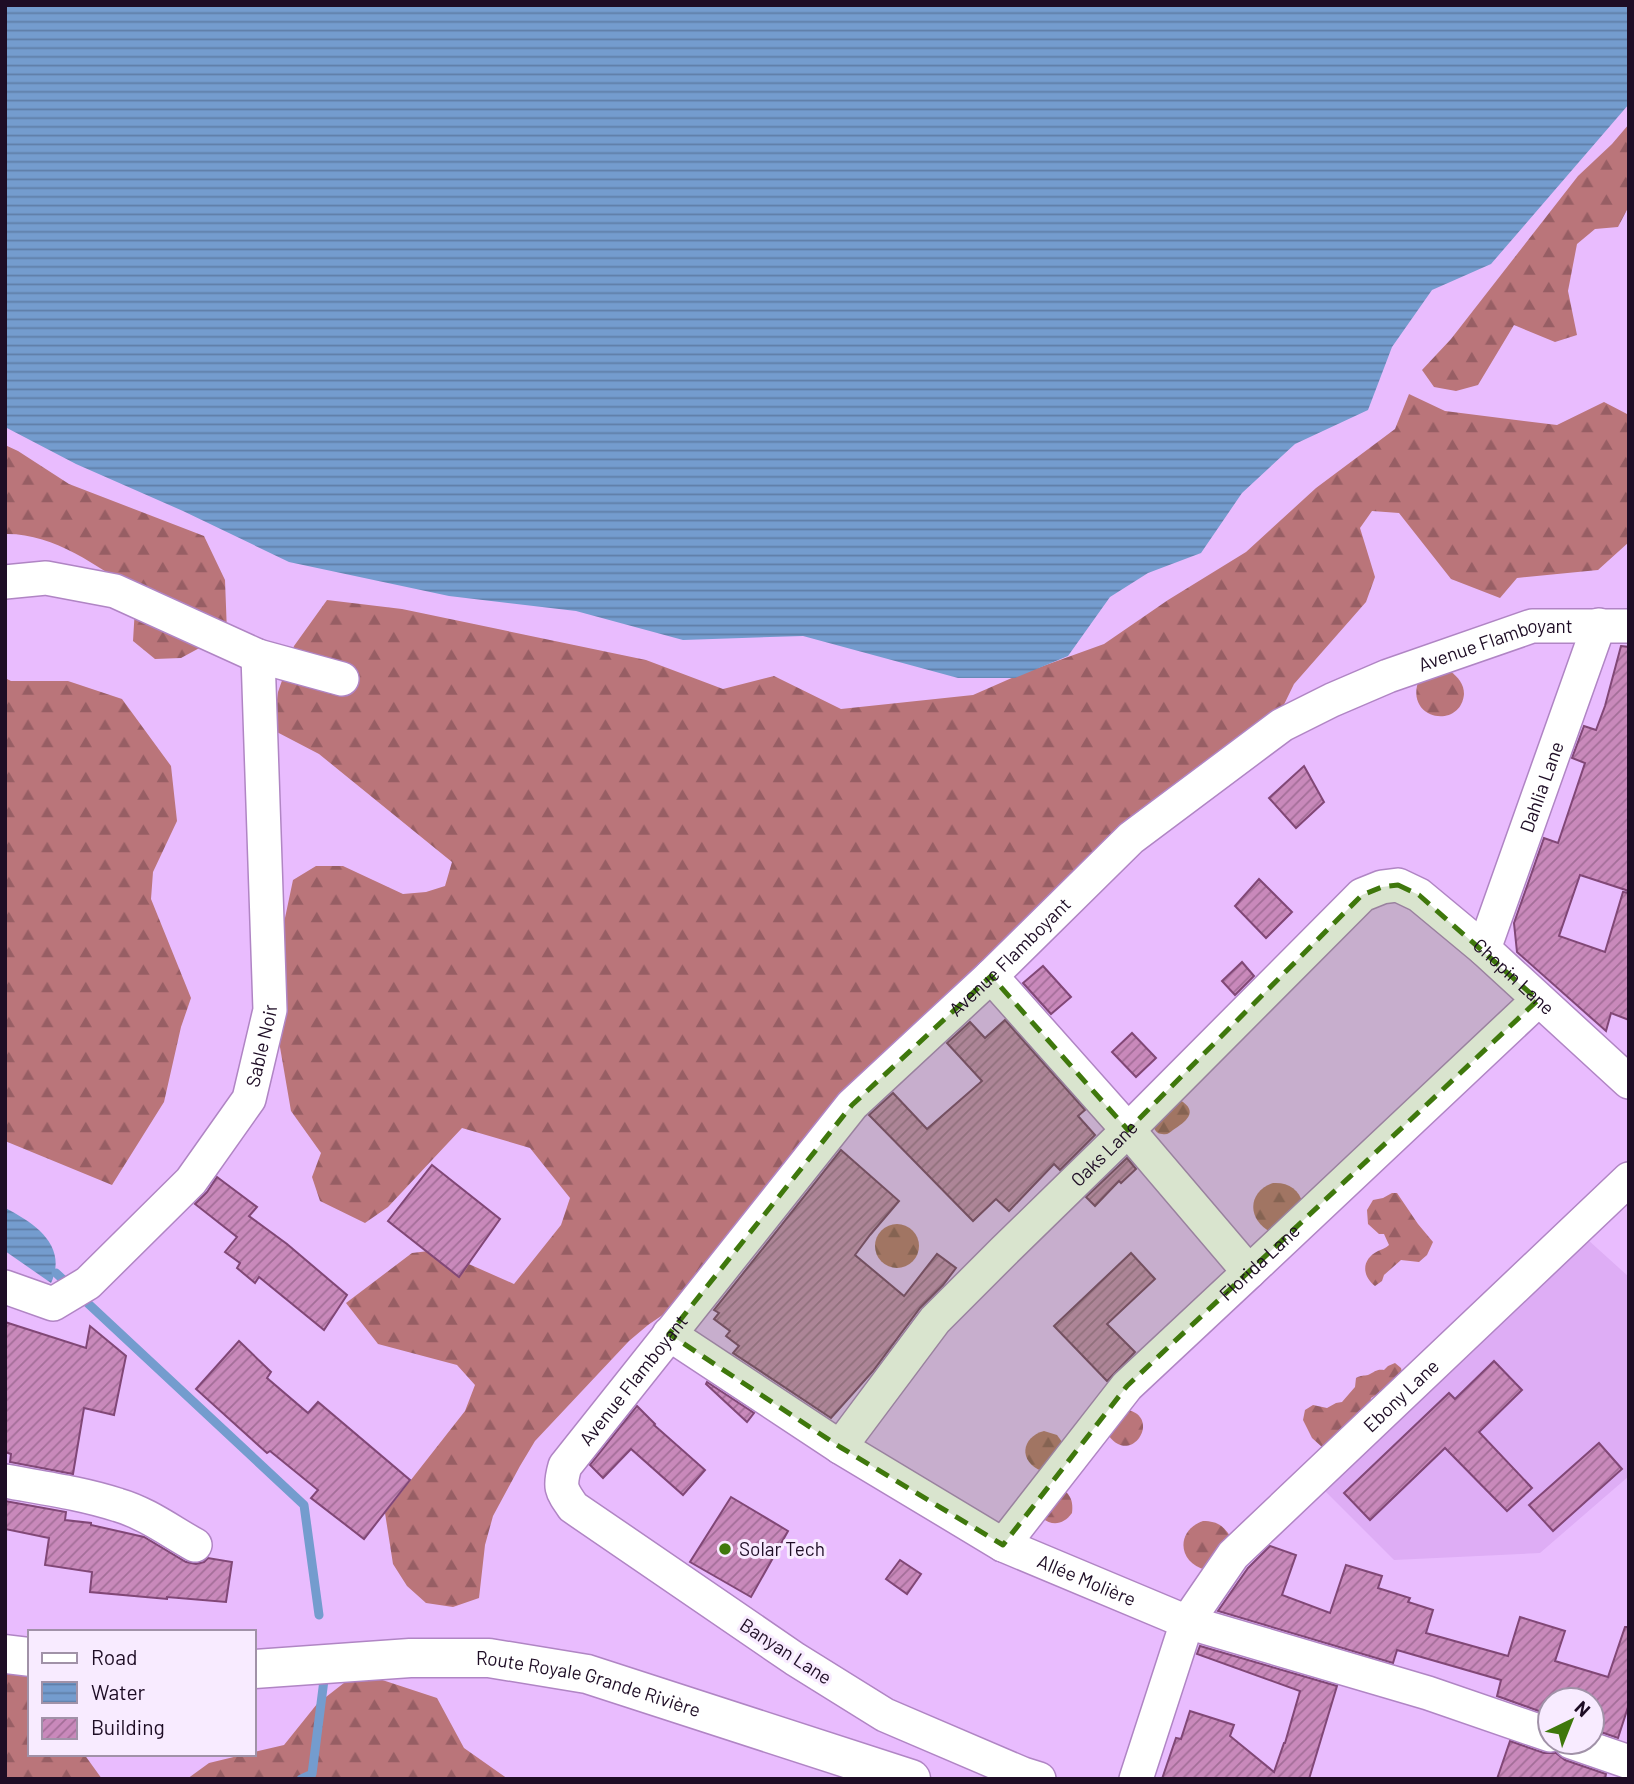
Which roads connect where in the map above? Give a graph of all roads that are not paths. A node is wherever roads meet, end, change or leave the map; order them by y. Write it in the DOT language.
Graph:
graph roads {
  1 [pos="5,582"];
  2 [pos="1614,625"];
  3 [pos="258,656"];
  4 [pos="342,679"];
  5 [pos="1390,886"];
  6 [pos="1483,949"];
  7 [pos="991,976"];
  8 [pos="1538,1000"];
  9 [pos="1629,1082"];
  10 [pos="1128,1130"];
  11 [pos="1629,1179"];
  12 [pos="1249,1272"];
  13 [pos="5,1287"];
  14 [pos="669,1334"];
  15 [pos="840,1447"];
  16 [pos="5,1480"];
  17 [pos="560,1483"];
  18 [pos="195,1545"];
  19 [pos="1003,1545"];
  20 [pos="1187,1622"];
  21 [pos="5,1654"];
  22 [pos="28,1657"];
  23 [pos="256,1669"];
  24 [pos="1536,1730"];
  25 [pos="1606,1754"];
  26 [pos="1629,1762"];
  27 [pos="911,1779"];
  28 [pos="1039,1779"];
  29 [pos="1136,1779"];
  1 -- 3 [label="street"];
  2 -- 6 [label="street, Dahlia Lane"];
  2 -- 7 [label="street, Avenue Flamboyant"];
  3 -- 4 [label="street"];
  3 -- 13 [label="street, Sable Noir"];
  5 -- 6 [label="street, Chopin Lane"];
  5 -- 10 [label="street, Oaks Lane"];
  6 -- 8 [label="street, Chopin Lane"];
  7 -- 10 [label="street"];
  7 -- 14 [label="street, Avenue Flamboyant"];
  8 -- 9 [label="street, Chopin Lane"];
  8 -- 12 [label="street, Florida Lane"];
  10 -- 12 [label="street"];
  10 -- 15 [label="street, Oaks Lane"];
  11 -- 20 [label="street, Ebony Lane"];
  12 -- 19 [label="street, Florida Lane"];
  14 -- 15 [label="street, Allée Molière"];
  14 -- 17 [label="street, Avenue Flamboyant"];
  15 -- 19 [label="street, Allée Molière"];
  16 -- 18 [label="street"];
  17 -- 28 [label="street, Banyan Lane"];
  19 -- 20 [label="street, Allée Molière"];
  20 -- 24 [label="street, Allée Molière"];
  20 -- 29 [label="street, Ebony Lane"];
  21 -- 22 [label="main road"];
  23 -- 27 [label="main road, Route Royale Grande Rivière"];
  25 -- 26 [label="street"];
}
